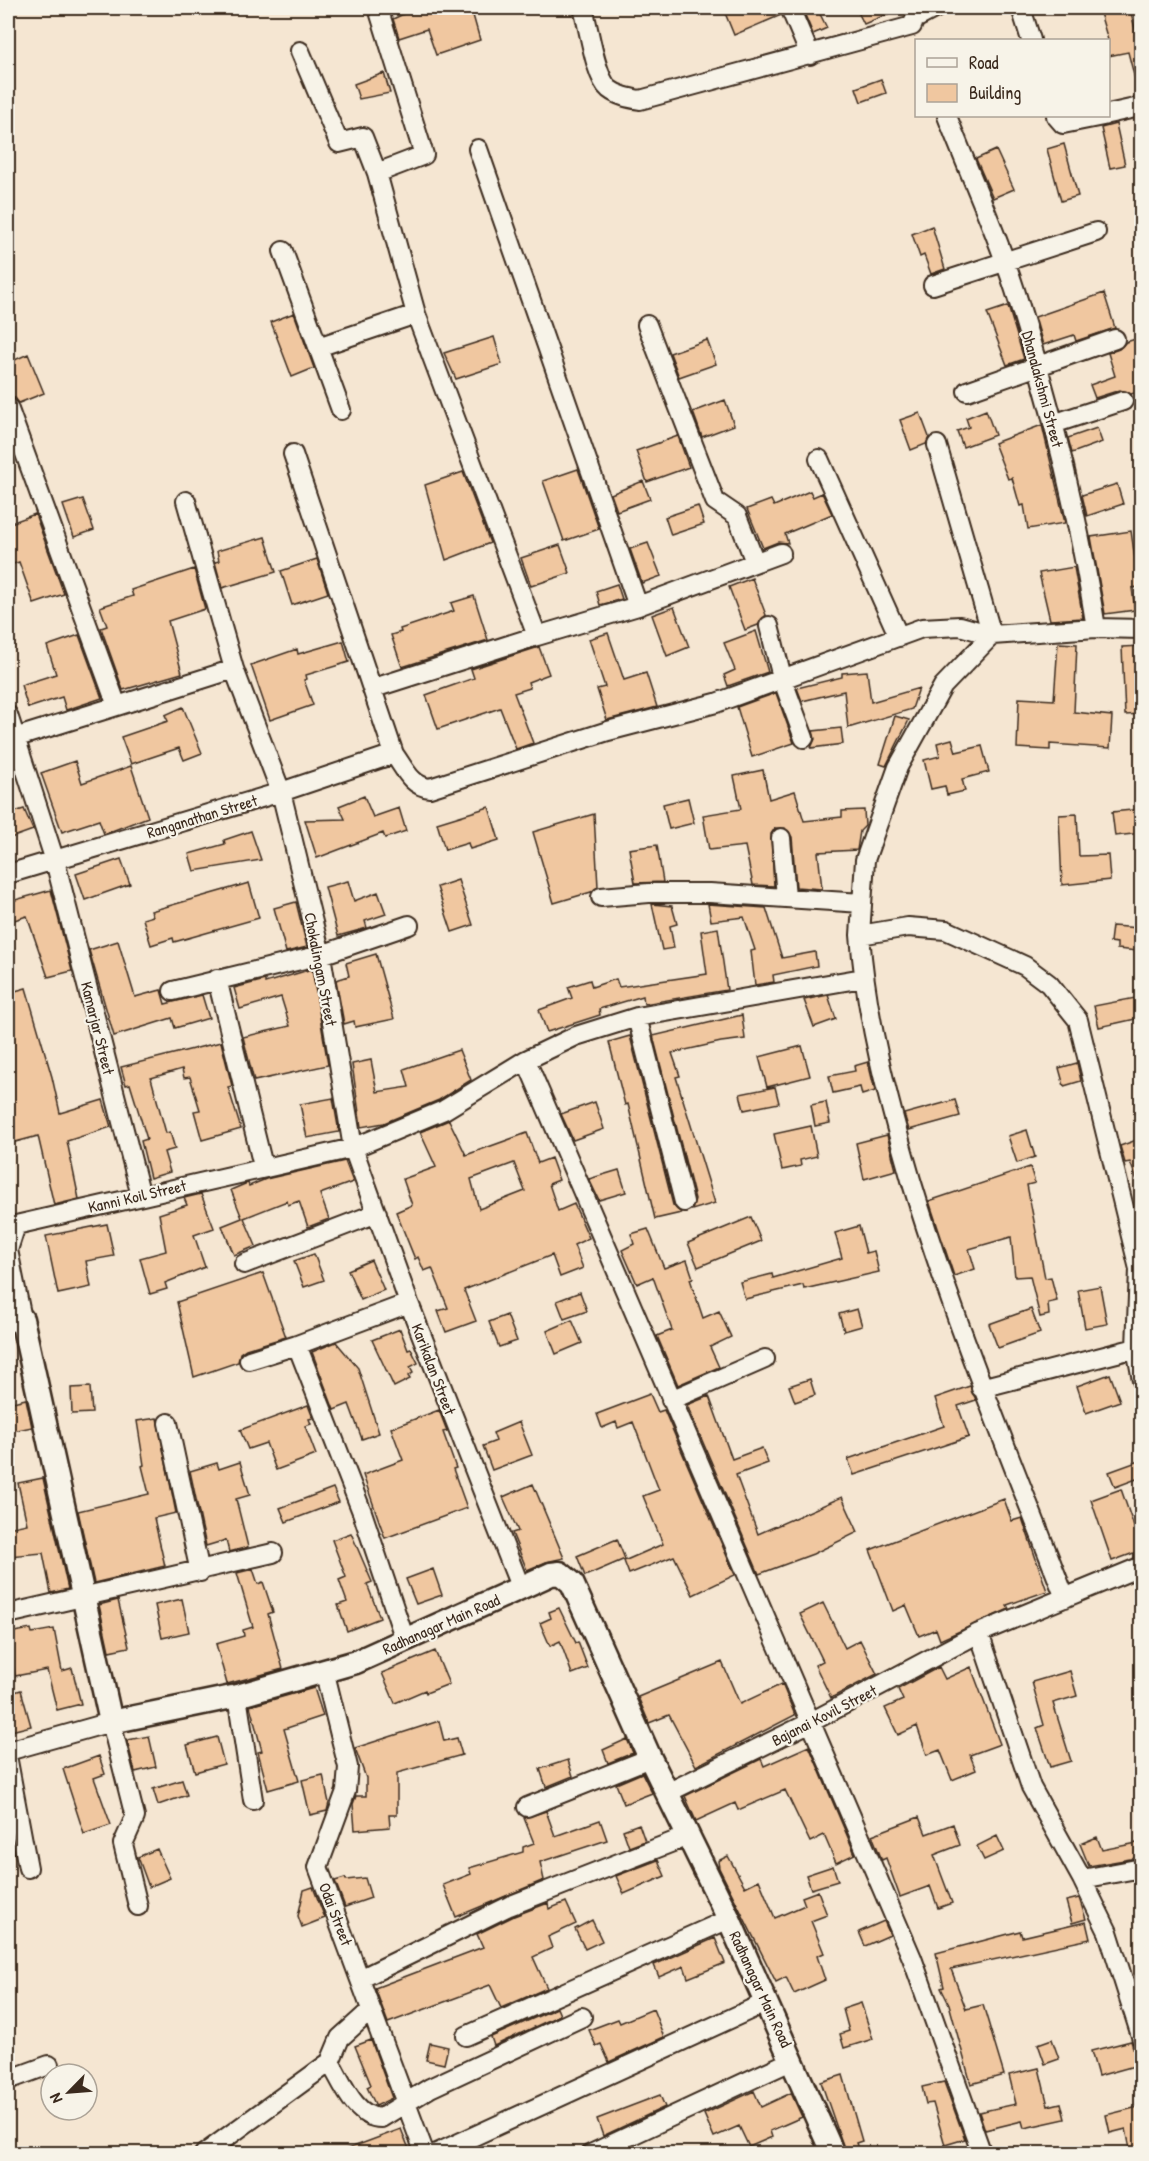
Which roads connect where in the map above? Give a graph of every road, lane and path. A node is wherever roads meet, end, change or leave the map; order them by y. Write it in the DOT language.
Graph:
graph roads {
  1 [pos="378,8"];
  2 [pos="583,8"];
  3 [pos="790,8"];
  4 [pos="936,8"];
  5 [pos="1021,8"];
  6 [pos="915,33"];
  7 [pos="1031,39"];
  8 [pos="300,51"];
  9 [pos="810,55"];
  10 [pos="1135,108"];
  11 [pos="1110,114"];
  12 [pos="947,117"];
  13 [pos="1057,117"];
  14 [pos="1097,117"];
  15 [pos="478,149"];
  16 [pos="377,173"];
  17 [pos="1096,232"];
  18 [pos="283,251"];
  19 [pos="1003,261"];
  20 [pos="933,285"];
  21 [pos="416,314"];
  22 [pos="648,325"];
  23 [pos="1115,339"];
  24 [pos="318,347"];
  25 [pos="1036,365"];
  26 [pos="968,391"];
  27 [pos="1123,401"];
  28 [pos="8,407"];
  29 [pos="341,410"];
  30 [pos="1053,424"];
  31 [pos="937,445"];
  32 [pos="293,454"];
  33 [pos="819,459"];
  34 [pos="186,501"];
  35 [pos="782,553"];
  36 [pos="755,562"];
  37 [pos="638,606"];
  38 [pos="769,626"];
  39 [pos="1096,628"];
  40 [pos="1142,629"];
  41 [pos="992,634"];
  42 [pos="537,636"];
  43 [pos="899,637"];
  44 [pos="234,669"];
  45 [pos="783,681"];
  46 [pos="374,687"];
  47 [pos="117,706"];
  48 [pos="8,715"];
  49 [pos="11,738"];
  50 [pos="804,738"];
  51 [pos="394,754"];
  52 [pos="281,792"];
  53 [pos="781,838"];
  54 [pos="55,861"];
  55 [pos="8,874"];
  56 [pos="602,897"];
  57 [pos="786,897"];
  58 [pos="862,903"];
  59 [pos="408,925"];
  60 [pos="860,935"];
  61 [pos="321,955"];
  62 [pos="863,978"];
  63 [pos="217,979"];
  64 [pos="173,991"];
  65 [pos="637,1017"];
  66 [pos="526,1060"];
  67 [pos="352,1148"];
  68 [pos="263,1166"];
  69 [pos="141,1196"];
  70 [pos="684,1202"];
  71 [pos="377,1213"];
  72 [pos="244,1264"];
  73 [pos="1140,1269"];
  74 [pos="409,1303"];
  75 [pos="15,1319"];
  76 [pos="297,1345"];
  77 [pos="1136,1348"];
  78 [pos="765,1359"];
  79 [pos="249,1360"];
  80 [pos="1142,1380"];
  81 [pos="981,1388"];
  82 [pos="671,1400"];
  83 [pos="168,1423"];
  84 [pos="273,1553"];
  85 [pos="1142,1566"];
  86 [pos="200,1572"];
  87 [pos="521,1589"];
  88 [pos="84,1597"];
  89 [pos="1065,1598"];
  90 [pos="8,1614"];
  91 [pos="979,1633"];
  92 [pos="405,1640"];
  93 [pos="324,1670"];
  94 [pos="237,1696"];
  95 [pos="111,1722"];
  96 [pos="809,1723"];
  97 [pos="8,1751"];
  98 [pos="650,1758"];
  99 [pos="8,1761"];
  100 [pos="667,1793"];
  101 [pos="253,1800"];
  102 [pos="527,1807"];
  103 [pos="688,1836"];
  104 [pos="28,1868"];
  105 [pos="1142,1868"];
  106 [pos="1082,1879"];
  107 [pos="138,1906"];
  108 [pos="729,1918"];
  109 [pos="360,1979"];
  110 [pos="767,2002"];
  111 [pos="371,2010"];
  112 [pos="582,2017"];
  113 [pos="466,2036"];
  114 [pos="1142,2039"];
  115 [pos="794,2060"];
  116 [pos="330,2062"];
  117 [pos="39,2069"];
  118 [pos="8,2080"];
  119 [pos="404,2103"];
  120 [pos="204,2154"];
  121 [pos="424,2154"];
  122 [pos="435,2154"];
  123 [pos="591,2154"];
  124 [pos="833,2154"];
  125 [pos="982,2154"];
  1 -- 16 [label="street"];
  2 -- 9 [label="street"];
  3 -- 9 [label="street"];
  4 -- 6 [label="street"];
  5 -- 7 [label="street"];
  6 -- 9 [label="street"];
  8 -- 16 [label="street"];
  10 -- 11 [label="street"];
  12 -- 19 [label="street, Dhanalakshmi Street"];
  13 -- 14 [label="street"];
  15 -- 37 [label="street"];
  16 -- 21 [label="street"];
  17 -- 19 [label="street"];
  18 -- 24 [label="street"];
  19 -- 20 [label="street"];
  19 -- 25 [label="street, Dhanalakshmi Street"];
  21 -- 24 [label="street"];
  21 -- 42 [label="street"];
  22 -- 36 [label="street"];
  23 -- 25 [label="street"];
  24 -- 29 [label="street"];
  25 -- 26 [label="street"];
  25 -- 30 [label="street, Dhanalakshmi Street"];
  27 -- 30 [label="street"];
  28 -- 47 [label="street"];
  30 -- 39 [label="street, Dhanalakshmi Street"];
  31 -- 41 [label="street"];
  32 -- 46 [label="street"];
  33 -- 43 [label="street"];
  34 -- 44 [label="street, Chokalingam Street"];
  35 -- 36 [label="street"];
  36 -- 37 [label="street"];
  37 -- 42 [label="street"];
  38 -- 45 [label="street"];
  39 -- 40 [label="street"];
  39 -- 41 [label="street"];
  41 -- 43 [label="street"];
  41 -- 58 [label="street"];
  42 -- 46 [label="street"];
  43 -- 45 [label="street"];
  44 -- 47 [label="street"];
  44 -- 52 [label="street, Chokalingam Street"];
  45 -- 50 [label="street"];
  45 -- 51 [label="street"];
  46 -- 51 [label="street"];
  47 -- 49 [label="street"];
  48 -- 49 [label="street, Kamarjar Street"];
  49 -- 54 [label="street, Kamarjar Street"];
  51 -- 52 [label="street, Ranganathan Street"];
  52 -- 54 [label="street, Ranganathan Street"];
  52 -- 61 [label="street, Chokalingam Street"];
  53 -- 57 [label="street"];
  54 -- 55 [label="street, Ranganathan Street"];
  54 -- 69 [label="street, Kamarjar Street"];
  56 -- 57 [label="street"];
  57 -- 58 [label="street"];
  58 -- 60 [label="street"];
  59 -- 61 [label="street"];
  60 -- 62 [label="street"];
  60 -- 73 [label="street"];
  61 -- 63 [label="street"];
  61 -- 67 [label="street, Chokalingam Street"];
  62 -- 65 [label="street, Kanni Koil Street"];
  62 -- 81 [label="street"];
  63 -- 64 [label="street"];
  63 -- 68 [label="street"];
  65 -- 66 [label="street, Kanni Koil Street"];
  65 -- 70 [label="street"];
  66 -- 67 [label="street, Kanni Koil Street"];
  66 -- 82 [label="street"];
  67 -- 68 [label="street, Kanni Koil Street"];
  67 -- 71 [label="street, Karikalan Street"];
  68 -- 69 [label="street, Kanni Koil Street"];
  69 -- 75 [label="street, Kanni Koil Street"];
  71 -- 72 [label="street"];
  71 -- 74 [label="street, Karikalan Street"];
  73 -- 77 [label="street"];
  74 -- 76 [label="street"];
  74 -- 87 [label="street, Karikalan Street"];
  75 -- 88 [label="street"];
  76 -- 79 [label="street"];
  76 -- 92 [label="street"];
  77 -- 80 [label="street"];
  77 -- 81 [label="street"];
  78 -- 82 [label="street"];
  81 -- 89 [label="street"];
  82 -- 96 [label="street"];
  83 -- 86 [label="street"];
  84 -- 86 [label="street"];
  85 -- 89 [label="street, Bajanai Kovil Street"];
  86 -- 88 [label="street"];
  87 -- 92 [label="street, Radhanagar Main Road"];
  87 -- 98 [label="street, Radhanagar Main Road"];
  88 -- 90 [label="street"];
  88 -- 95 [label="street"];
  89 -- 91 [label="street, Bajanai Kovil Street"];
  91 -- 96 [label="street, Bajanai Kovil Street"];
  91 -- 106 [label="street"];
  92 -- 93 [label="street, Radhanagar Main Road"];
  93 -- 94 [label="street, Radhanagar Main Road"];
  93 -- 109 [label="street, Odai Street"];
  94 -- 95 [label="street, Radhanagar Main Road"];
  94 -- 101 [label="street"];
  95 -- 97 [label="street"];
  95 -- 107 [label="street"];
  96 -- 100 [label="street, Bajanai Kovil Street"];
  96 -- 125 [label="street"];
  98 -- 100 [label="street, Radhanagar Main Road"];
  98 -- 102 [label="street"];
  99 -- 104 [label="street"];
  100 -- 103 [label="street, Radhanagar Main Road"];
  103 -- 108 [label="street, Radhanagar Main Road"];
  103 -- 109 [label="street"];
  105 -- 106 [label="street"];
  106 -- 114 [label="street"];
  108 -- 110 [label="street, Radhanagar Main Road"];
  108 -- 113 [label="street"];
  109 -- 111 [label="street, Odai Street"];
  110 -- 115 [label="street, Radhanagar Main Road"];
  110 -- 122 [label="street"];
  111 -- 116 [label="street"];
  111 -- 119 [label="street, Odai Street"];
  112 -- 119 [label="street"];
  115 -- 123 [label="street"];
  115 -- 124 [label="street, Radhanagar Main Road"];
  116 -- 119 [label="street"];
  116 -- 120 [label="street"];
  117 -- 118 [label="street"];
  119 -- 121 [label="street, Odai Street"];
}
